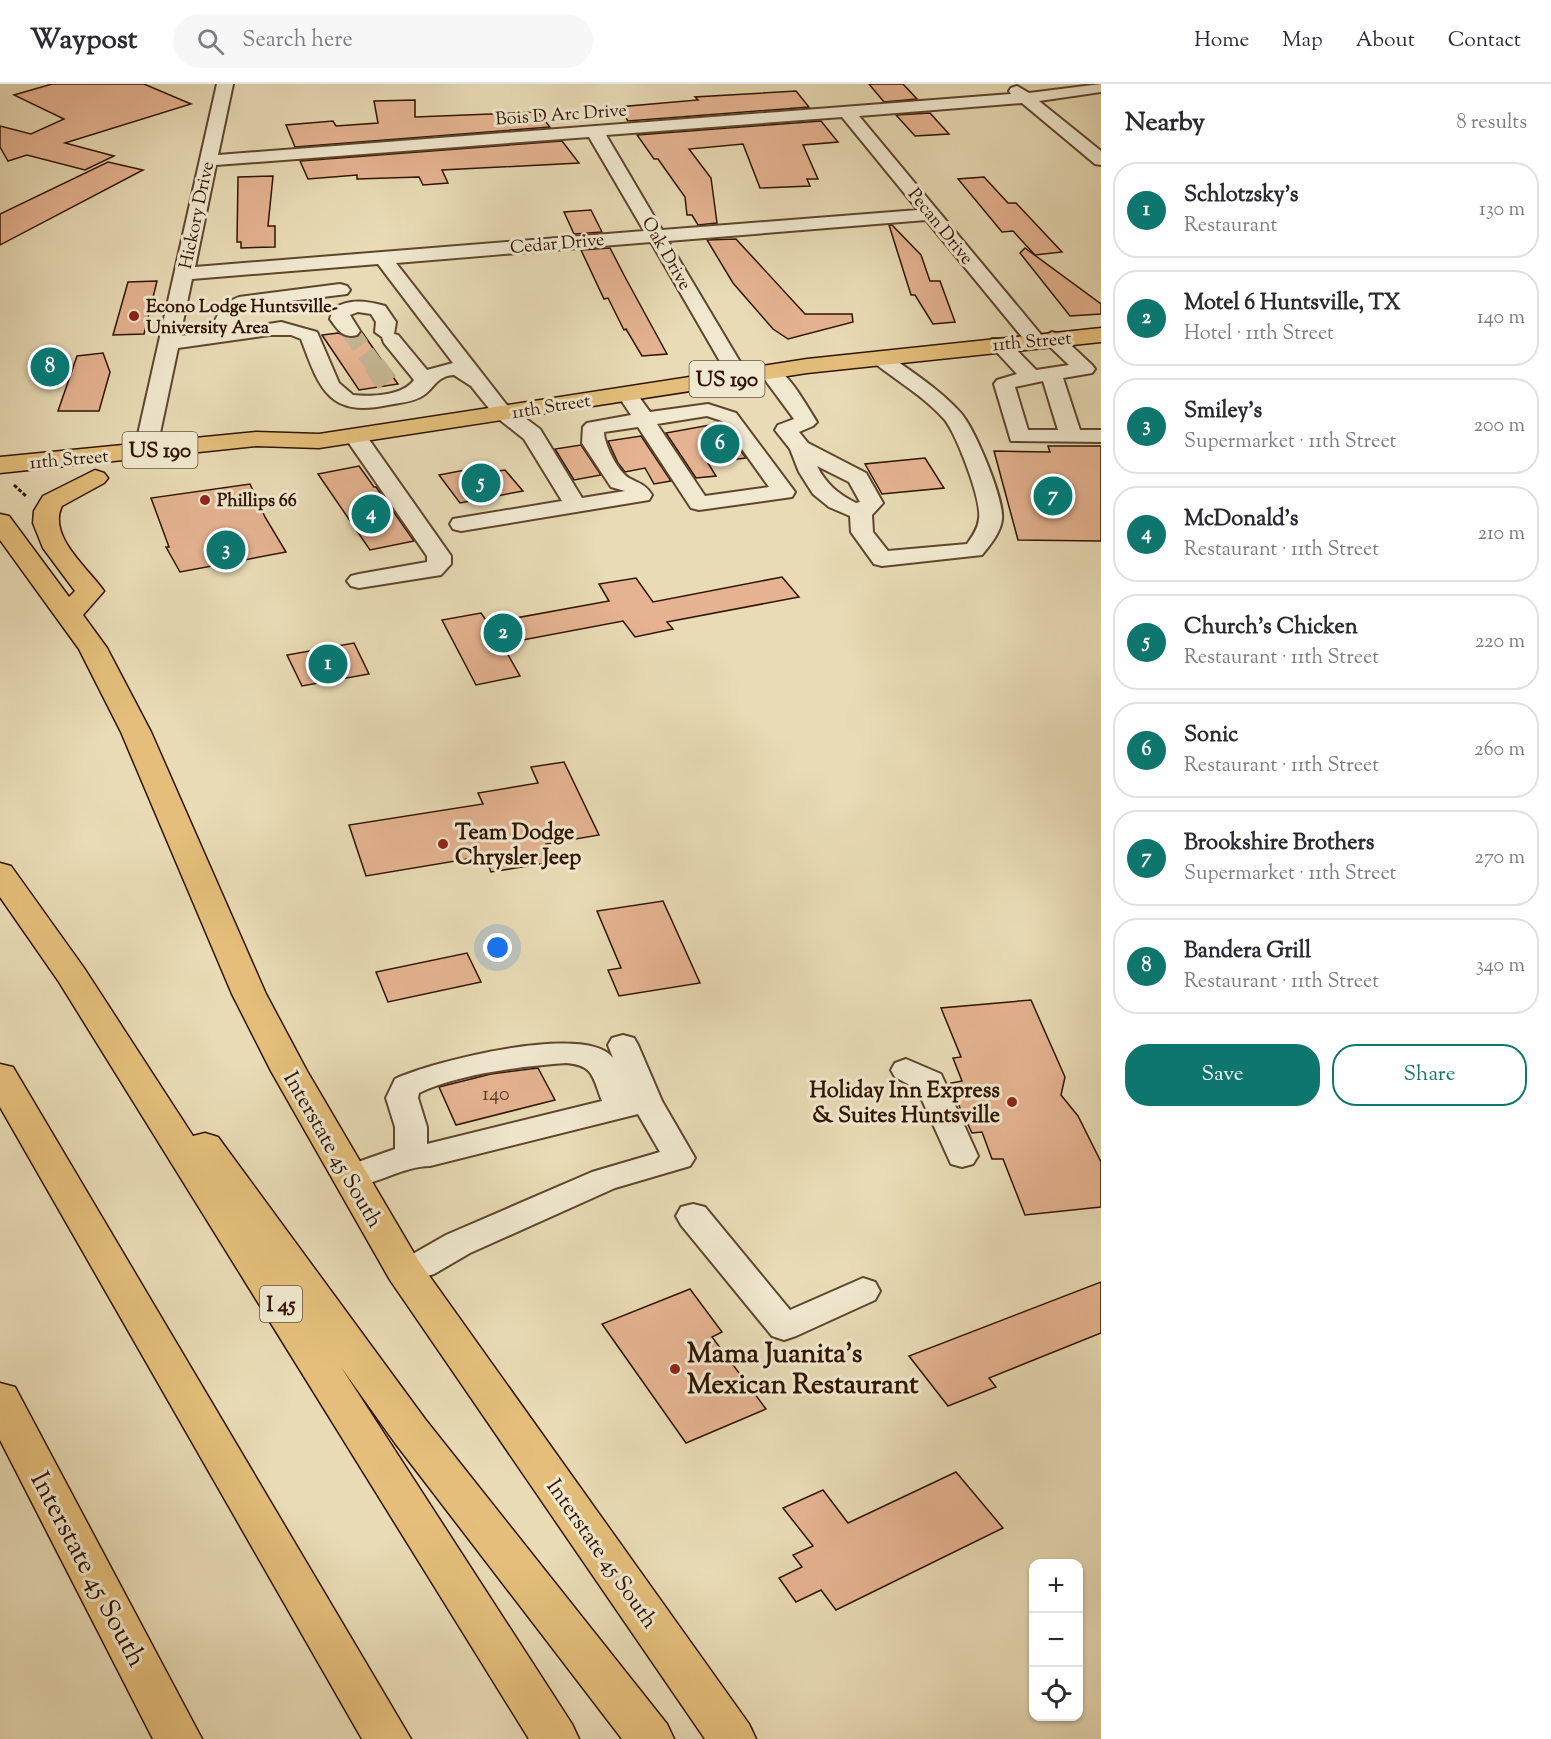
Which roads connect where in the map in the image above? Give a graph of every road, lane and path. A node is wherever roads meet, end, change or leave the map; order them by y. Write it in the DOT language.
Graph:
graph roads {
  1 [pos="225,84"];
  2 [pos="1008,84"];
  3 [pos="1101,87"];
  4 [pos="1026,98"];
  5 [pos="847,112"];
  6 [pos="594,130"];
  7 [pos="1101,160"];
  8 [pos="207,161"];
  9 [pos="931,214"];
  10 [pos="657,235"];
  11 [pos="382,257"];
  12 [pos="183,274"];
  13 [pos="340,290"];
  14 [pos="350,331"];
  15 [pos="1101,335"];
  16 [pos="229,336"];
  17 [pos="1043,339"];
  18 [pos="168,343"];
  19 [pos="999,343"];
  20 [pos="880,358"];
  21 [pos="1096,371"];
  22 [pos="770,373"];
  23 [pos="1041,375"];
  24 [pos="739,377"];
  25 [pos="424,379"];
  26 [pos="477,380"];
  27 [pos="688,385"];
  28 [pos="627,394"];
  29 [pos="576,402"];
  30 [pos="708,410"];
  31 [pos="503,413"];
  32 [pos="644,419"];
  33 [pos="594,427"];
  34 [pos="355,436"];
  35 [pos="1071,436"];
  36 [pos="1101,436"];
  37 [pos="320,441"];
  38 [pos="800,448"];
  39 [pos="145,452"];
  40 [pos="0,465"];
  41 [pos="210,465"];
  42 [pos="95,478"];
  43 [pos="0,487"];
  44 [pos="575,506"];
  45 [pos="861,513"];
  46 [pos="461,524"];
  47 [pos="3,528"];
  48 [pos="359,581"];
  49 [pos="68,615"];
  50 [pos="0,873"];
  51 [pos="72,976"];
  52 [pos="623,1045"];
  53 [pos="906,1070"];
  54 [pos="0,1076"];
  55 [pos="634,1104"];
  56 [pos="411,1155"];
  57 [pos="962,1156"];
  58 [pos="349,1177"];
  59 [pos="693,1216"];
  60 [pos="404,1270"];
  61 [pos="863,1291"];
  62 [pos="0,1399"];
  63 [pos="178,1739"];
  64 [pos="387,1739"];
  65 [pos="555,1739"];
  66 [pos="650,1739"];
  67 [pos="732,1739"];
  1 -- 8 [label="street, Hickory Drive"];
  2 -- 4 [label="street"];
  3 -- 4 [label="street, Bois D Arc Drive"];
  4 -- 5 [label="street, Bois D Arc Drive"];
  4 -- 7 [label="street"];
  5 -- 6 [label="street, Bois D Arc Drive"];
  5 -- 9 [label="street, Pecan Drive"];
  6 -- 8 [label="street, Bois D Arc Drive"];
  6 -- 10 [label="street, Oak Drive"];
  8 -- 12 [label="street, Hickory Drive"];
  9 -- 10 [label="street, Cedar Drive"];
  9 -- 17 [label="street, Pecan Drive"];
  10 -- 11 [label="street, Cedar Drive"];
  10 -- 24 [label="street, Oak Drive"];
  11 -- 12 [label="street, Cedar Drive"];
  11 -- 26 [label="street"];
  12 -- 18 [label="street, Hickory Drive"];
  13 -- 16 [label="street"];
  14 -- 25 [label="street"];
  15 -- 17 [label="main road, 11th Street / US 190"];
  16 -- 18 [label="street"];
  16 -- 25 [label="street"];
  17 -- 19 [label="main road, 11th Street / US 190"];
  17 -- 21 [label="street, Pecan Drive"];
  18 -- 39 [label="street, Hickory Drive"];
  19 -- 20 [label="main road, 11th Street / US 190"];
  19 -- 23 [label="street"];
  20 -- 22 [label="main road, 11th Street / US 190"];
  20 -- 45 [label="street"];
  21 -- 23 [label="street"];
  22 -- 24 [label="main road, 11th Street / US 190"];
  22 -- 38 [label="street"];
  23 -- 35 [label="street"];
  23 -- 35 [label="street"];
  24 -- 27 [label="main road, 11th Street / US 190"];
  25 -- 26 [label="street"];
  26 -- 31 [label="street"];
  27 -- 28 [label="main road, 11th Street / US 190"];
  27 -- 30 [label="street"];
  28 -- 29 [label="main road, 11th Street / US 190"];
  28 -- 32 [label="street"];
  29 -- 31 [label="main road, 11th Street / US 190"];
  29 -- 33 [label="street"];
  30 -- 32 [label="street"];
  30 -- 32 [label="street"];
  31 -- 34 [label="main road, 11th Street / US 190"];
  31 -- 44 [label="street"];
  32 -- 33 [label="street"];
  33 -- 44 [label="street"];
  34 -- 37 [label="main road, 11th Street / US 190"];
  34 -- 48 [label="street"];
  35 -- 36 [label="street"];
  37 -- 39 [label="main road, 11th Street / US 190"];
  37 -- 41 [label="main road, 11th Street / US 190"];
  37 -- 41 [label="main road"];
  38 -- 45 [label="street"];
  38 -- 45 [label="street"];
  39 -- 40 [label="main road, 11th Street / US 190"];
  41 -- 42 [label="main road, 11th Street / US 190"];
  42 -- 43 [label="main road, 11th Street / US 190"];
  42 -- 49 [label="main road"];
  44 -- 46 [label="street"];
  47 -- 49 [label="main road, Interstate 45 South"];
  49 -- 58 [label="main road, Interstate 45 South"];
  50 -- 51 [label="main road, I 45"];
  51 -- 65 [label="main road, I 45"];
  51 -- 66 [label="main road"];
  52 -- 55 [label="street"];
  53 -- 57 [label="street"];
  54 -- 64 [label="main road"];
  55 -- 56 [label="street"];
  55 -- 56 [label="street"];
  55 -- 60 [label="street"];
  56 -- 58 [label="street"];
  58 -- 60 [label="main road, Interstate 45 South"];
  59 -- 61 [label="street"];
  60 -- 67 [label="main road, Interstate 45 South"];
  62 -- 63 [label="main road, Interstate 45 South"];
}
